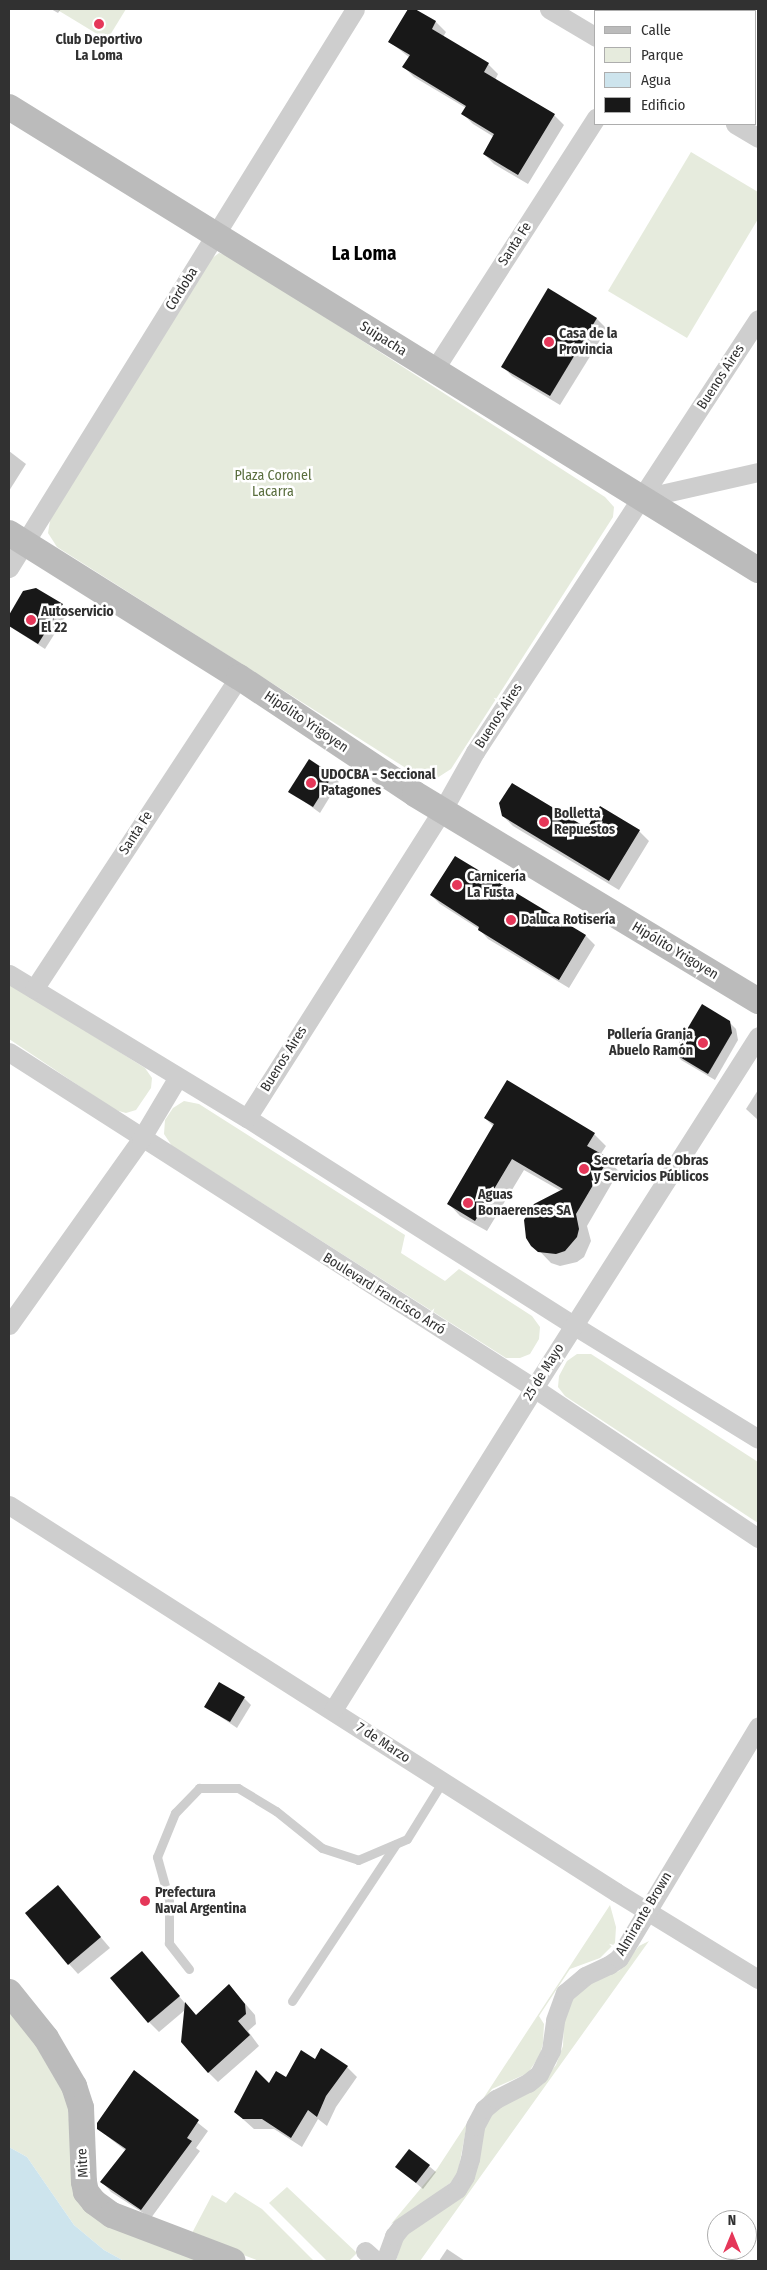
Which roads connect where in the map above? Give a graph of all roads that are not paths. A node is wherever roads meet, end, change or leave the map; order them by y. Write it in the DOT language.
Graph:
graph roads {
  1 [pos="354,9"];
  2 [pos="549,9"];
  3 [pos="594,37"];
  4 [pos="9,107"];
  5 [pos="594,121"];
  6 [pos="737,125"];
  7 [pos="758,138"];
  8 [pos="215,234"];
  9 [pos="758,318"];
  10 [pos="434,370"];
  11 [pos="758,472"];
  12 [pos="643,498"];
  13 [pos="17,538"];
  14 [pos="9,568"];
  15 [pos="758,570"];
  16 [pos="239,677"];
  17 [pos="442,811"];
  18 [pos="9,974"];
  19 [pos="34,989"];
  20 [pos="758,1001"];
  21 [pos="758,1036"];
  22 [pos="9,1052"];
  23 [pos="178,1077"];
  24 [pos="247,1118"];
  25 [pos="141,1139"];
  26 [pos="9,1325"];
  27 [pos="574,1325"];
  28 [pos="534,1388"];
  29 [pos="758,1439"];
  30 [pos="9,1504"];
  31 [pos="758,1538"];
  32 [pos="333,1710"];
  33 [pos="758,1727"];
  34 [pos="443,1782"];
  35 [pos="396,1844"];
  36 [pos="646,1910"];
  37 [pos="189,1969"];
  38 [pos="758,1979"];
  39 [pos="9,1992"];
  40 [pos="292,2000"];
  41 [pos="233,2261"];
  42 [pos="385,2261"];
  1 -- 8 [label="street, Córdoba"];
  2 -- 3 [label="street"];
  4 -- 8 [label="street, Suipacha"];
  5 -- 10 [label="street, Santa Fe"];
  6 -- 7 [label="street"];
  8 -- 10 [label="street, Suipacha"];
  8 -- 13 [label="street, Córdoba"];
  9 -- 12 [label="street, Buenos Aires"];
  10 -- 12 [label="street, Suipacha"];
  11 -- 12 [label="street"];
  12 -- 15 [label="street, Suipacha"];
  12 -- 17 [label="street, Buenos Aires"];
  13 -- 14 [label="street, Córdoba"];
  13 -- 16 [label="street, Hipólito Yrigoyen"];
  16 -- 17 [label="street, Hipólito Yrigoyen"];
  16 -- 19 [label="street, Santa Fe"];
  17 -- 20 [label="street, Hipólito Yrigoyen"];
  17 -- 24 [label="street, Buenos Aires"];
  18 -- 19 [label="street"];
  19 -- 23 [label="street"];
  21 -- 27 [label="street, 25 de Mayo"];
  22 -- 25 [label="street, Boulevard Francisco Arró"];
  23 -- 24 [label="street"];
  23 -- 25 [label="street"];
  24 -- 27 [label="street"];
  25 -- 26 [label="street"];
  25 -- 28 [label="street, Boulevard Francisco Arró"];
  27 -- 28 [label="street, 25 de Mayo"];
  27 -- 29 [label="street"];
  28 -- 31 [label="street, Boulevard Francisco Arró"];
  28 -- 32 [label="street, 25 de Mayo"];
  30 -- 32 [label="street, 7 de Marzo"];
  32 -- 34 [label="street, 7 de Marzo"];
  33 -- 36 [label="street, Almirante Brown"];
  34 -- 35 [label="lane"];
  34 -- 36 [label="street, 7 de Marzo"];
  35 -- 37 [label="lane"];
  35 -- 40 [label="lane"];
  36 -- 38 [label="street, 7 de Marzo"];
  36 -- 42 [label="street, Almirante Brown"];
  39 -- 41 [label="street, Mitre"];
}
